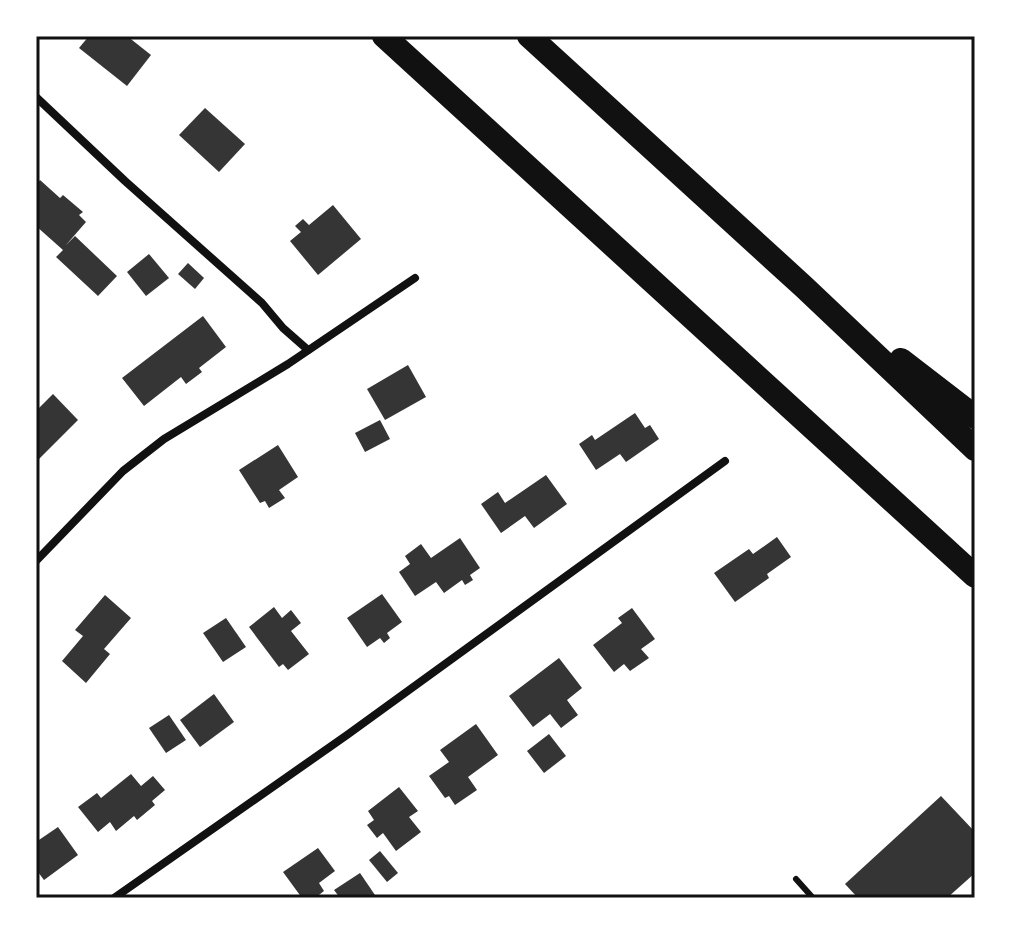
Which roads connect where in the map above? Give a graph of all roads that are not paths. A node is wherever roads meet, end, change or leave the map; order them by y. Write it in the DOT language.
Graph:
graph roads {
  1 [pos="384,36"];
  2 [pos="529,36"];
  3 [pos="36,97"];
  4 [pos="415,278"];
  5 [pos="804,287"];
  6 [pos="308,350"];
  7 [pos="975,417"];
  8 [pos="975,449"];
  9 [pos="725,461"];
  10 [pos="36,561"];
  11 [pos="975,576"];
  12 [pos="796,879"];
  13 [pos="114,898"];
  14 [pos="813,898"];
  1 -- 11 [label="highway"];
  2 -- 5 [label="highway"];
  3 -- 6 [label="street"];
  4 -- 6 [label="street"];
  5 -- 7 [label="highway"];
  5 -- 8 [label="highway"];
  6 -- 10 [label="street"];
  9 -- 13 [label="street"];
  12 -- 14 [label="lane"];
}
